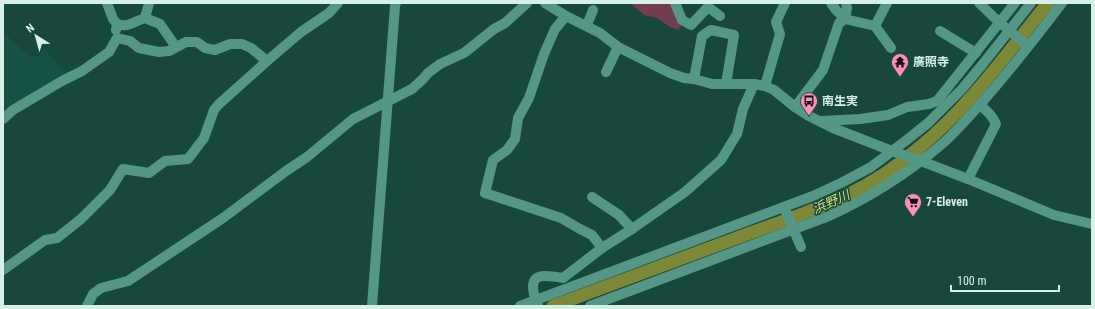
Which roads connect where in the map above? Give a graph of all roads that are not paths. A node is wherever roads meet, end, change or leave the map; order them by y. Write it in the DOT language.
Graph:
graph roads {
  1 [pos="107,3"];
  2 [pos="149,3"];
  3 [pos="338,3"];
  4 [pos="396,3"];
  5 [pos="527,3"];
  6 [pos="545,3"];
  7 [pos="675,3"];
  8 [pos="785,3"];
  9 [pos="830,3"];
  10 [pos="846,3"];
  11 [pos="887,3"];
  12 [pos="979,3"];
  13 [pos="1015,3"];
  14 [pos="1031,3"];
  15 [pos="1062,3"];
  16 [pos="593,10"];
  17 [pos="566,16"];
  18 [pos="720,16"];
  19 [pos="145,18"];
  20 [pos="845,19"];
  21 [pos="1000,23"];
  22 [pos="118,24"];
  23 [pos="587,26"];
  24 [pos="875,26"];
  25 [pos="940,31"];
  26 [pos="1009,31"];
  27 [pos="117,38"];
  28 [pos="1028,46"];
  29 [pos="176,47"];
  30 [pos="618,47"];
  31 [pos="891,48"];
  32 [pos="976,53"];
  33 [pos="266,61"];
  34 [pos="606,72"];
  35 [pos="694,79"];
  36 [pos="726,84"];
  37 [pos="754,84"];
  38 [pos="766,86"];
  39 [pos="388,101"];
  40 [pos="941,104"];
  41 [pos="979,105"];
  42 [pos="794,107"];
  43 [pos="3,119"];
  44 [pos="819,122"];
  45 [pos="892,151"];
  46 [pos="921,160"];
  47 [pos="968,179"];
  48 [pos="592,197"];
  49 [pos="784,207"];
  50 [pos="1092,224"];
  51 [pos="632,229"];
  52 [pos="794,230"];
  53 [pos="800,247"];
  54 [pos="602,248"];
  55 [pos="3,270"];
  56 [pos="537,303"];
  57 [pos="86,306"];
  58 [pos="372,306"];
  59 [pos="520,306"];
  60 [pos="590,306"];
  1 -- 22 [label="street"];
  2 -- 19 [label="street"];
  3 -- 33 [label="street"];
  4 -- 39 [label="street"];
  5 -- 39 [label="street"];
  6 -- 17 [label="street"];
  7 -- 18 [label="street"];
  8 -- 38 [label="street"];
  9 -- 20 [label="street"];
  10 -- 20 [label="street"];
  11 -- 24 [label="street"];
  12 -- 21 [label="street"];
  13 -- 21 [label="street"];
  14 -- 26 [label="street"];
  15 -- 28 [label="street"];
  16 -- 23 [label="street"];
  17 -- 23 [label="street"];
  17 -- 54 [label="street"];
  19 -- 22 [label="street"];
  19 -- 29 [label="street"];
  20 -- 24 [label="street"];
  20 -- 42 [label="street"];
  21 -- 26 [label="street"];
  21 -- 32 [label="street"];
  22 -- 27 [label="street"];
  23 -- 30 [label="street"];
  24 -- 31 [label="street"];
  25 -- 32 [label="street"];
  26 -- 28 [label="street"];
  26 -- 40 [label="street"];
  27 -- 29 [label="street"];
  27 -- 43 [label="street"];
  28 -- 41 [label="street"];
  29 -- 33 [label="street"];
  30 -- 34 [label="street"];
  30 -- 35 [label="street"];
  32 -- 40 [label="street"];
  33 -- 55 [label="street"];
  35 -- 36 [label="street"];
  35 -- 36 [label="street"];
  36 -- 37 [label="street"];
  37 -- 38 [label="street"];
  37 -- 51 [label="street"];
  38 -- 42 [label="street"];
  39 -- 57 [label="street"];
  39 -- 58 [label="street"];
  40 -- 44 [label="street"];
  40 -- 45 [label="street"];
  41 -- 46 [label="street"];
  41 -- 47 [label="street"];
  42 -- 44 [label="street"];
  44 -- 45 [label="street"];
  45 -- 46 [label="street"];
  45 -- 49 [label="street"];
  46 -- 47 [label="street"];
  46 -- 52 [label="street"];
  47 -- 50 [label="street"];
  48 -- 51 [label="street"];
  49 -- 52 [label="street"];
  49 -- 56 [label="street"];
  51 -- 54 [label="street"];
  52 -- 53 [label="street"];
  52 -- 60 [label="street"];
  54 -- 56 [label="street"];
  56 -- 59 [label="street"];
}
